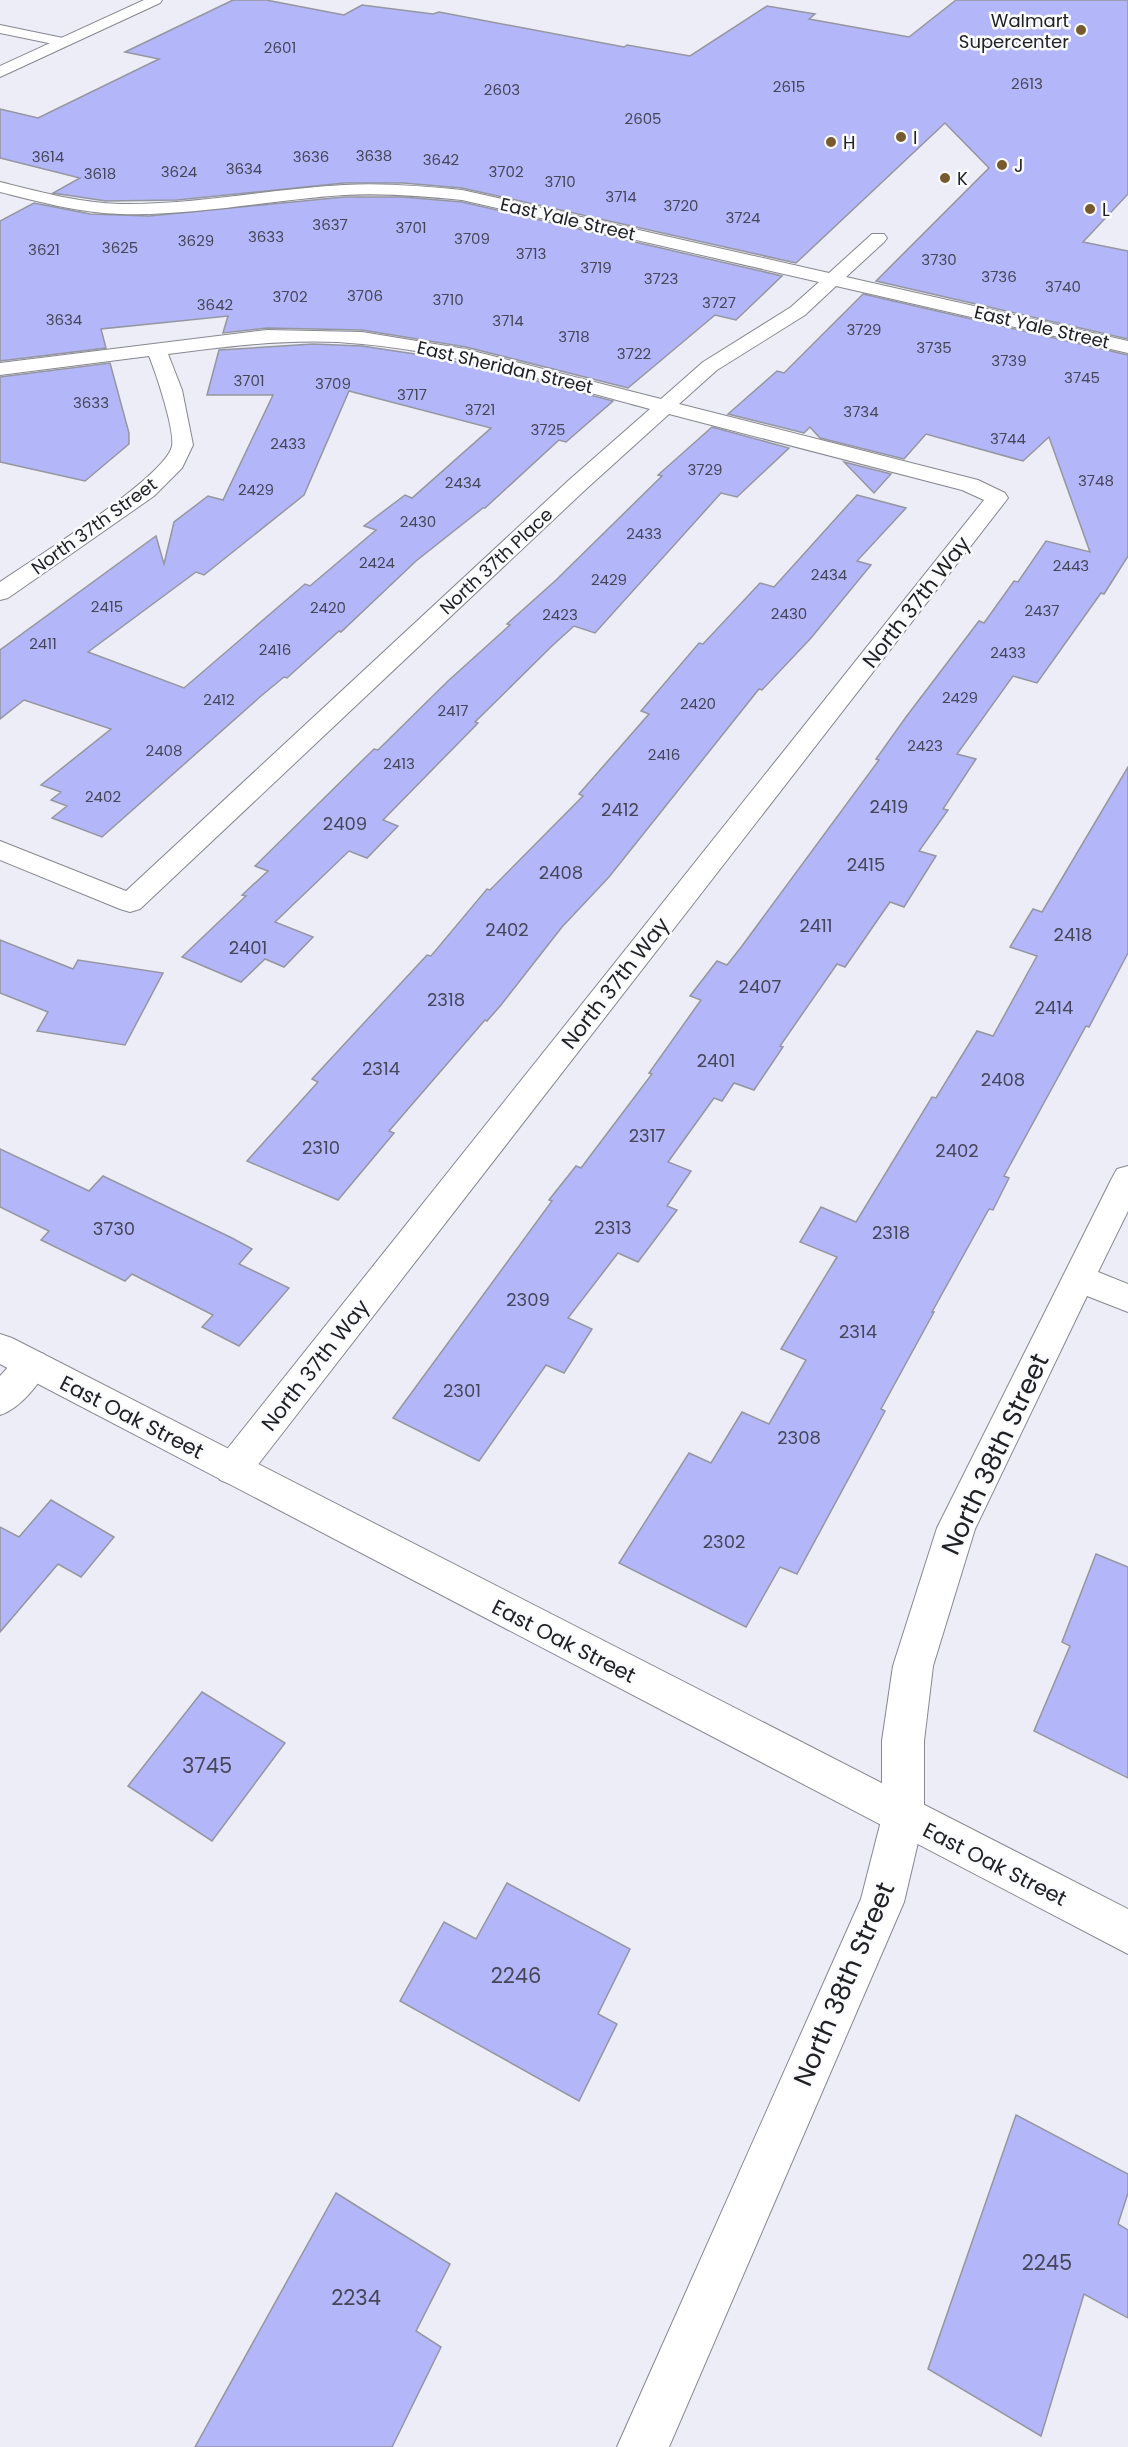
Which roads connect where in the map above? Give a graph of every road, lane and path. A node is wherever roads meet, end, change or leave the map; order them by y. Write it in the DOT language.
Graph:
graph roads {
  1 [pos="155,0"];
  2 [pos="0,29"];
  3 [pos="63,42"];
  4 [pos="0,72"];
  5 [pos="0,187"];
  6 [pos="878,238"];
  7 [pos="832,279"];
  8 [pos="1128,346"];
  9 [pos="156,349"];
  10 [pos="0,369"];
  11 [pos="665,407"];
  12 [pos="998,498"];
  13 [pos="0,593"];
  14 [pos="0,850"];
  15 [pos="1128,1178"];
  16 [pos="1079,1279"];
  17 [pos="1128,1298"];
  18 [pos="16,1356"];
  19 [pos="0,1400"];
  20 [pos="233,1469"];
  21 [pos="903,1817"];
  22 [pos="1128,1932"];
  23 [pos="643,2447"];
  1 -- 3 [label="street"];
  2 -- 3 [label="street"];
  3 -- 4 [label="street"];
  5 -- 7 [label="street, East Yale Street"];
  6 -- 7 [label="street, North 37th Place"];
  7 -- 8 [label="street, East Yale Street"];
  7 -- 11 [label="street, North 37th Place"];
  9 -- 10 [label="street, East Sheridan Street"];
  9 -- 11 [label="street, East Sheridan Street"];
  9 -- 13 [label="street, North 37th Street"];
  11 -- 12 [label="street, East Sheridan Street"];
  11 -- 14 [label="street, North 37th Place"];
  12 -- 20 [label="street, North 37th Way"];
  15 -- 16 [label="street, North 38th Street"];
  16 -- 17 [label="street"];
  16 -- 21 [label="street, North 38th Street"];
  18 -- 19 [label="street"];
  18 -- 20 [label="street, East Oak Street"];
  20 -- 21 [label="street, East Oak Street"];
  21 -- 22 [label="street, East Oak Street"];
  21 -- 23 [label="street, North 38th Street"];
}
